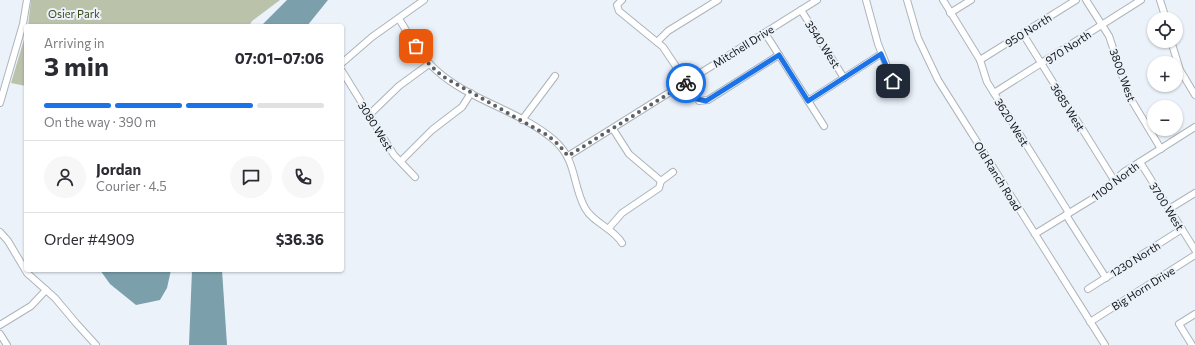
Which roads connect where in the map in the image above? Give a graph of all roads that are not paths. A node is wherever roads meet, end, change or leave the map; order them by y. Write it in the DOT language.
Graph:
graph roads {
  1 [pos="27,0"];
  2 [pos="424,0"];
  3 [pos="622,0"];
  4 [pos="718,0"];
  5 [pos="817,0"];
  6 [pos="866,0"];
  7 [pos="907,0"];
  8 [pos="942,0"];
  9 [pos="971,0"];
  10 [pos="1076,0"];
  11 [pos="1086,0"];
  12 [pos="1141,0"];
  13 [pos="1160,0"];
  14 [pos="801,10"];
  15 [pos="1164,12"];
  16 [pos="950,13"];
  17 [pos="399,19"];
  18 [pos="1102,25"];
  19 [pos="765,33"];
  20 [pos="1023,34"];
  21 [pos="657,42"];
  22 [pos="1173,48"];
  23 [pos="881,54"];
  24 [pos="779,55"];
  25 [pos="980,60"];
  26 [pos="344,61"];
  27 [pos="429,64"];
  28 [pos="1041,64"];
  29 [pos="344,75"];
  30 [pos="555,76"];
  31 [pos="844,78"];
  32 [pos="893,81"];
  33 [pos="686,82"];
  34 [pos="994,93"];
  35 [pos="472,94"];
  36 [pos="1195,95"];
  37 [pos="808,101"];
  38 [pos="0,103"];
  39 [pos="369,114"];
  40 [pos="522,120"];
  41 [pos="824,126"];
  42 [pos="1195,127"];
  43 [pos="613,129"];
  44 [pos="1161,149"];
  45 [pos="568,156"];
  46 [pos="401,160"];
  47 [pos="1140,162"];
  48 [pos="673,172"];
  49 [pos="415,176"];
  50 [pos="1114,180"];
  51 [pos="661,181"];
  52 [pos="1195,193"];
  53 [pos="1169,209"];
  54 [pos="1067,214"];
  55 [pos="609,228"];
  56 [pos="1182,229"];
  57 [pos="0,232"];
  58 [pos="1035,234"];
  59 [pos="622,243"];
  60 [pos="1195,250"];
  61 [pos="1195,255"];
  62 [pos="24,268"];
  63 [pos="28,272"];
  64 [pos="1106,278"];
  65 [pos="1088,289"];
  66 [pos="46,290"];
  67 [pos="1195,314"];
  68 [pos="1090,322"];
  69 [pos="0,325"];
  70 [pos="0,334"];
  71 [pos="7,345"];
  72 [pos="96,345"];
  73 [pos="1105,345"];
  74 [pos="1192,345"];
  1 -- 38 [label="street"];
  2 -- 17 [label="street"];
  3 -- 21 [label="street"];
  4 -- 21 [label="street"];
  5 -- 14 [label="street, Mitchell Drive"];
  6 -- 23 [label="street"];
  7 -- 58 [label="street, Old Ranch Road"];
  8 -- 16 [label="street, 3620 West"];
  9 -- 16 [label="street"];
  10 -- 20 [label="street, 950 North"];
  11 -- 18 [label="street, 3800 West"];
  12 -- 18 [label="street, 970 North"];
  13 -- 15 [label="street"];
  14 -- 19 [label="street, Mitchell Drive"];
  14 -- 31 [label="street, 3540 West"];
  16 -- 25 [label="street, 3620 West"];
  17 -- 26 [label="street"];
  17 -- 27 [label="street"];
  18 -- 28 [label="street, 970 North"];
  18 -- 44 [label="street, 3800 West"];
  19 -- 24 [label="street"];
  19 -- 33 [label="street, Mitchell Drive"];
  20 -- 25 [label="street, 950 North"];
  20 -- 28 [label="street, 3685 West"];
  21 -- 33 [label="street"];
  22 -- 36 [label="street"];
  23 -- 31 [label="street"];
  23 -- 32 [label="street"];
  24 -- 33 [label="street"];
  24 -- 37 [label="street"];
  25 -- 34 [label="street, 3620 West"];
  27 -- 35 [label="street"];
  27 -- 39 [label="street"];
  28 -- 34 [label="street, 970 North"];
  28 -- 50 [label="street, 3685 West"];
  29 -- 39 [label="street, 3080 West"];
  30 -- 40 [label="street"];
  31 -- 37 [label="street"];
  33 -- 43 [label="street, Mitchell Drive"];
  34 -- 54 [label="street, 3620 West"];
  35 -- 40 [label="street"];
  35 -- 46 [label="street"];
  37 -- 41 [label="street"];
  39 -- 46 [label="street, 3080 West"];
  40 -- 45 [label="street"];
  42 -- 44 [label="street, 1100 North"];
  43 -- 45 [label="street, Mitchell Drive"];
  43 -- 51 [label="street"];
  44 -- 47 [label="street, 1100 North"];
  45 -- 55 [label="street"];
  46 -- 49 [label="street, 3080 West"];
  47 -- 50 [label="street, 1100 North"];
  47 -- 53 [label="street, 3700 West"];
  48 -- 51 [label="street"];
  50 -- 54 [label="street, 1100 North"];
  51 -- 55 [label="street"];
  52 -- 53 [label="street"];
  53 -- 56 [label="street, 3700 West"];
  54 -- 58 [label="street, 1100 North"];
  54 -- 64 [label="street, 3620 West"];
  55 -- 59 [label="street"];
  56 -- 60 [label="street, 3700 West"];
  56 -- 64 [label="street, 1230 North"];
  57 -- 62 [label="street"];
  58 -- 68 [label="street, Old Ranch Road"];
  61 -- 68 [label="street, Big Horn Drive"];
  63 -- 66 [label="street"];
  64 -- 65 [label="street, 1230 North"];
  66 -- 69 [label="street"];
  66 -- 72 [label="street"];
  67 -- 74 [label="street"];
  68 -- 73 [label="street, Old Ranch Road"];
  70 -- 71 [label="street"];
}
